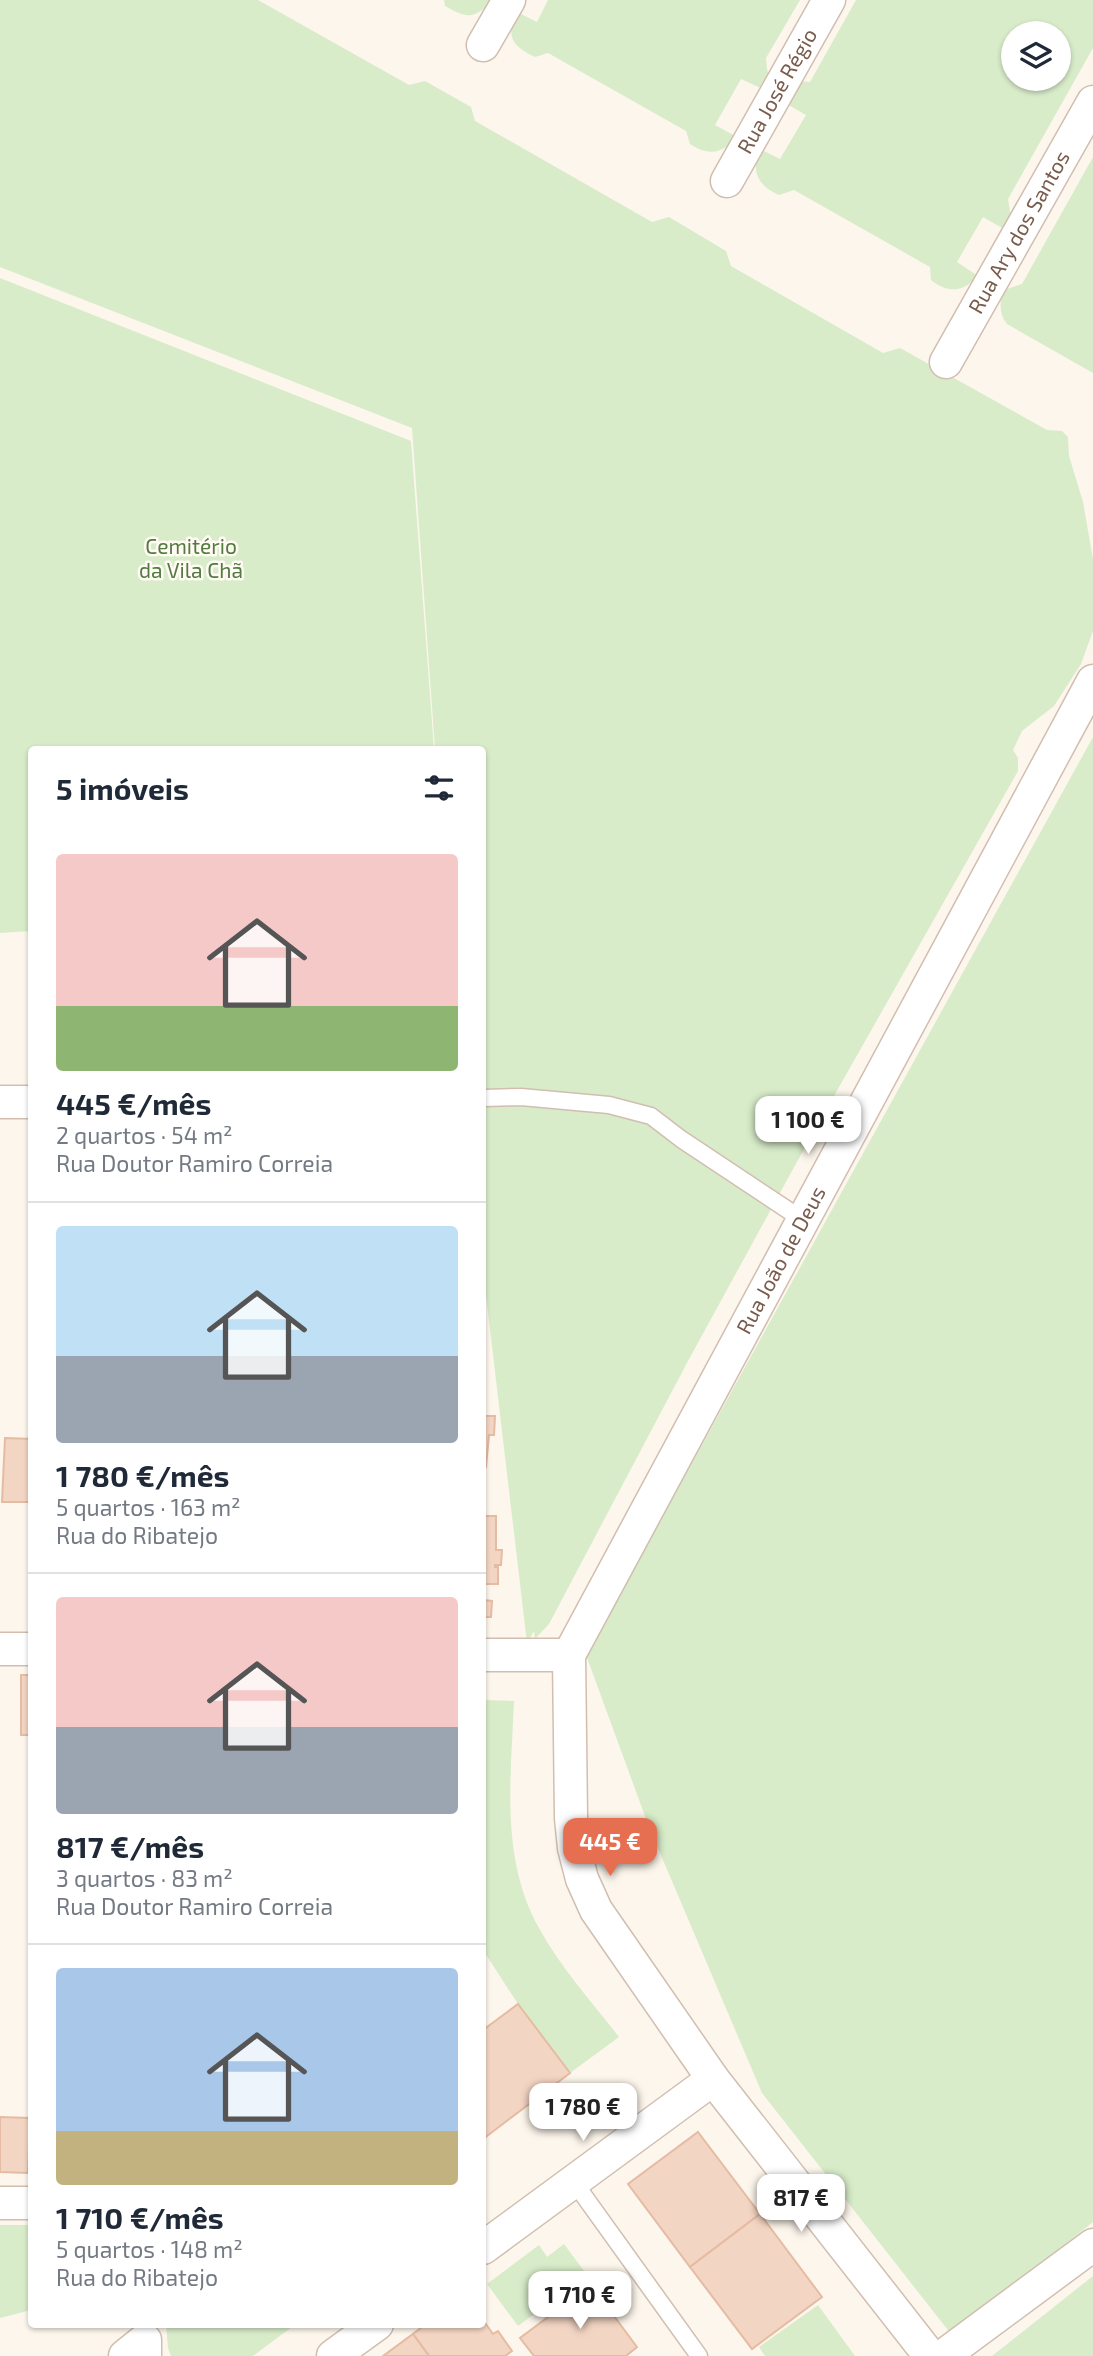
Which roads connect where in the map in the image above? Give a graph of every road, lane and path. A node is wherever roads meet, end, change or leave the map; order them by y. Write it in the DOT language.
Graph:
graph roads {
  1 [pos="509,0"];
  2 [pos="829,0"];
  3 [pos="483,45"];
  4 [pos="1093,102"];
  5 [pos="727,181"];
  6 [pos="946,362"];
  7 [pos="1093,681"];
  8 [pos="486,1098"];
  9 [pos="0,1102"];
  10 [pos="28,1102"];
  11 [pos="803,1220"];
  12 [pos="0,1649"];
  13 [pos="28,1649"];
  14 [pos="486,1654"];
  15 [pos="569,1656"];
  16 [pos="713,2079"];
  17 [pos="574,2182"];
  18 [pos="0,2203"];
  19 [pos="28,2203"];
  20 [pos="1093,2245"];
  21 [pos="486,2246"];
  22 [pos="372,2328"];
  23 [pos="333,2356"];
  24 [pos="699,2356"];
  25 [pos="930,2356"];
  26 [pos="943,2356"];
  1 -- 3 [label="street"];
  2 -- 5 [label="street, Rua José Régio"];
  4 -- 6 [label="street, Rua Ary dos Santos"];
  7 -- 11 [label="street, Rua João de Deus"];
  8 -- 11 [label="lane"];
  9 -- 10 [label="street"];
  11 -- 15 [label="street, Rua João de Deus"];
  12 -- 13 [label="street"];
  14 -- 15 [label="street"];
  15 -- 16 [label="street"];
  16 -- 17 [label="street"];
  16 -- 25 [label="street"];
  17 -- 21 [label="street"];
  17 -- 24 [label="lane"];
  18 -- 19 [label="street"];
  20 -- 26 [label="street"];
  22 -- 23 [label="street"];
}
